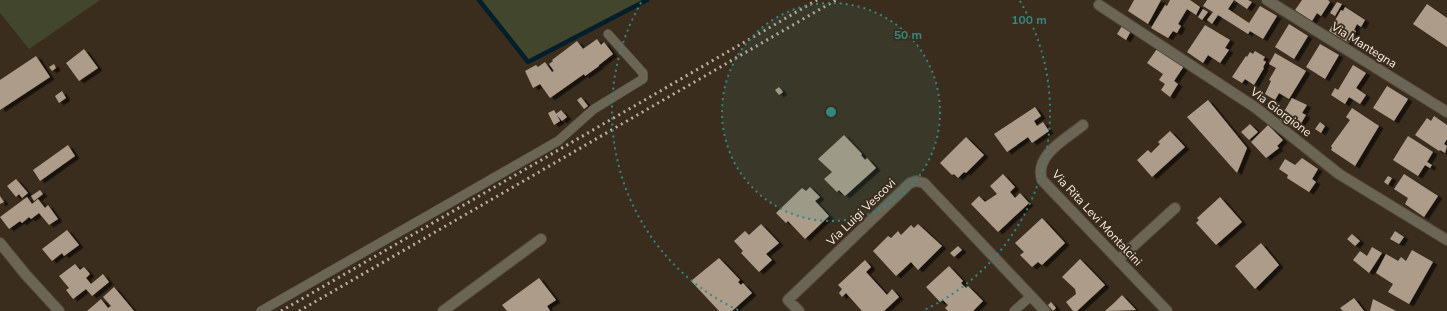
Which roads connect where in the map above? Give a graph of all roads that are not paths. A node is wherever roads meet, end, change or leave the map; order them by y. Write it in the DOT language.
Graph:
graph roads {
  1 [pos="1267,0"];
  2 [pos="1099,5"];
  3 [pos="608,34"];
  4 [pos="1447,112"];
  5 [pos="1083,125"];
  6 [pos="1175,208"];
  7 [pos="541,239"];
  8 [pos="1447,240"];
  9 [pos="0,243"];
  10 [pos="1118,260"];
  11 [pos="1031,296"];
  12 [pos="60,311"];
  13 [pos="261,311"];
  14 [pos="443,311"];
  15 [pos="798,311"];
  16 [pos="1014,311"];
  17 [pos="1045,311"];
  18 [pos="1167,311"];
  1 -- 4 [label="street, Via Mantegna"];
  2 -- 8 [label="street, Via Giorgione"];
  3 -- 13 [label="lane"];
  5 -- 10 [label="street, Via Rita Levi Montalcini"];
  6 -- 10 [label="street"];
  7 -- 14 [label="street"];
  9 -- 12 [label="street"];
  10 -- 18 [label="street, Via Rita Levi Montalcini"];
  11 -- 15 [label="street, Via Luigi Vescovi"];
  11 -- 16 [label="lane"];
  11 -- 17 [label="street, Via Luigi Vescovi"];
}
